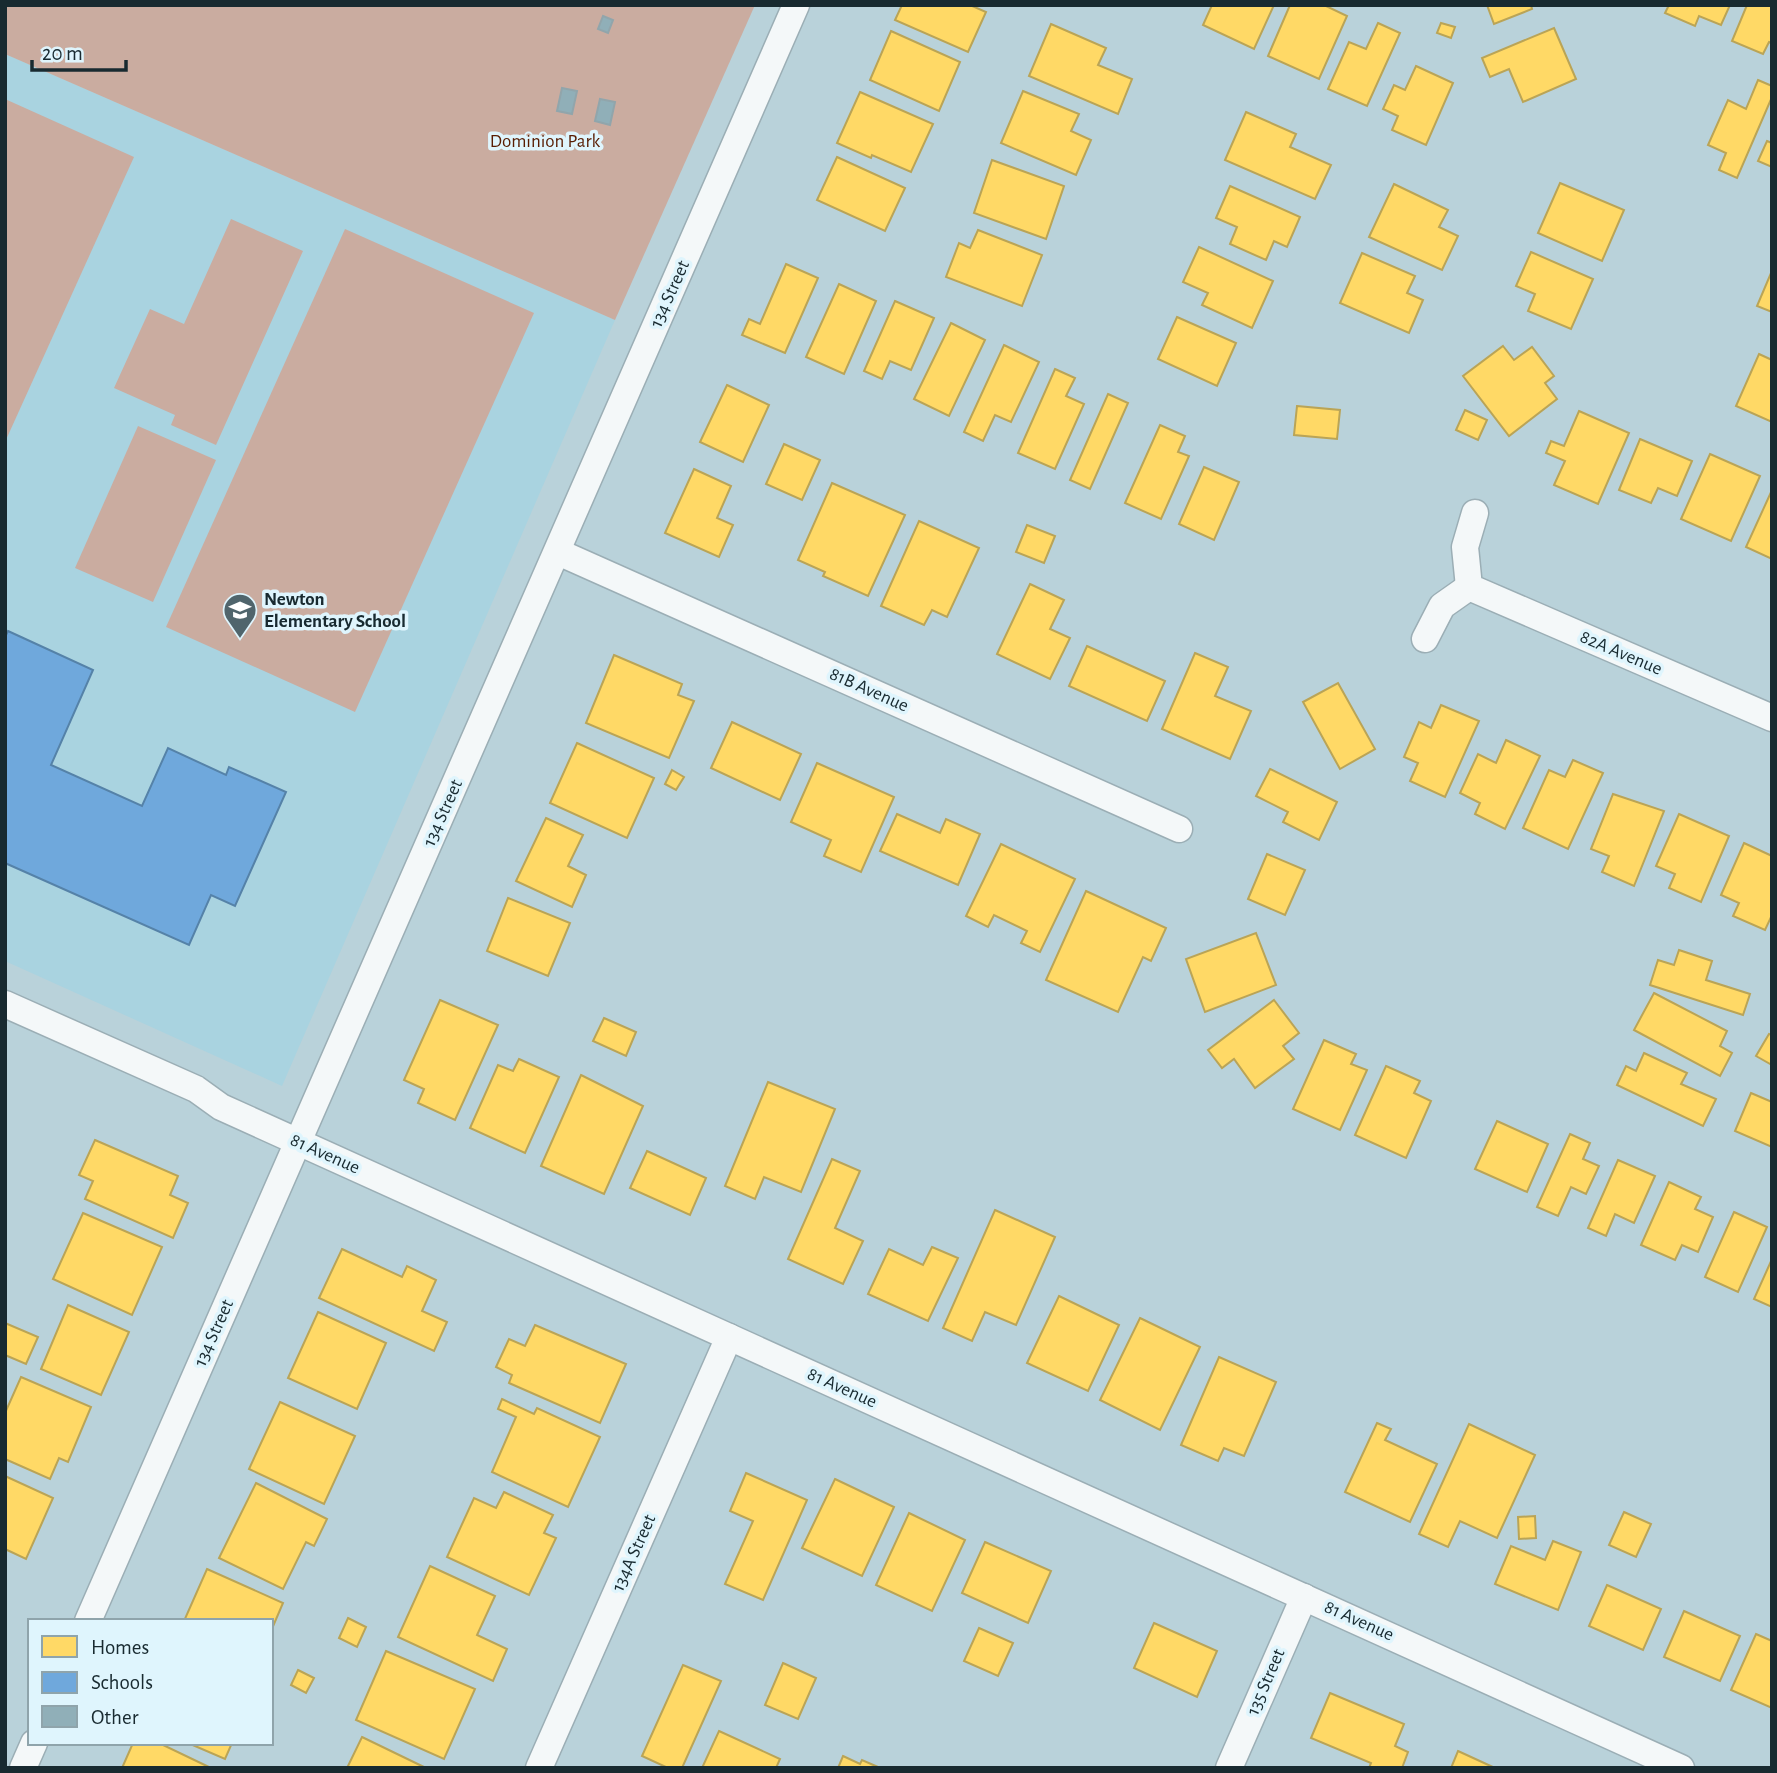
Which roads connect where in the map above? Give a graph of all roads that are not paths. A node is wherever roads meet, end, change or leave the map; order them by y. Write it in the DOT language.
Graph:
graph roads {
  1 [pos="796,5"];
  2 [pos="1475,513"];
  3 [pos="558,552"];
  4 [pos="1469,587"];
  5 [pos="1425,639"];
  6 [pos="1772,718"];
  7 [pos="1179,829"];
  8 [pos="5,1004"];
  9 [pos="298,1141"];
  10 [pos="729,1337"];
  11 [pos="1304,1597"];
  12 [pos="89,1619"];
  13 [pos="33,1745"];
  14 [pos="23,1768"];
  15 [pos="539,1768"];
  16 [pos="1229,1768"];
  17 [pos="1681,1768"];
  1 -- 3 [label="street, 134 Street"];
  2 -- 4 [label="street"];
  3 -- 7 [label="street, 81B Avenue"];
  3 -- 9 [label="street, 134 Street"];
  4 -- 5 [label="street"];
  4 -- 6 [label="street, 82A Avenue"];
  8 -- 9 [label="street, 81 Avenue"];
  9 -- 10 [label="street, 81 Avenue"];
  9 -- 12 [label="street, 134 Street"];
  10 -- 11 [label="street, 81 Avenue"];
  10 -- 15 [label="street, 134A Street"];
  11 -- 16 [label="street, 135 Street"];
  11 -- 17 [label="street, 81 Avenue"];
  13 -- 14 [label="street"];
}
